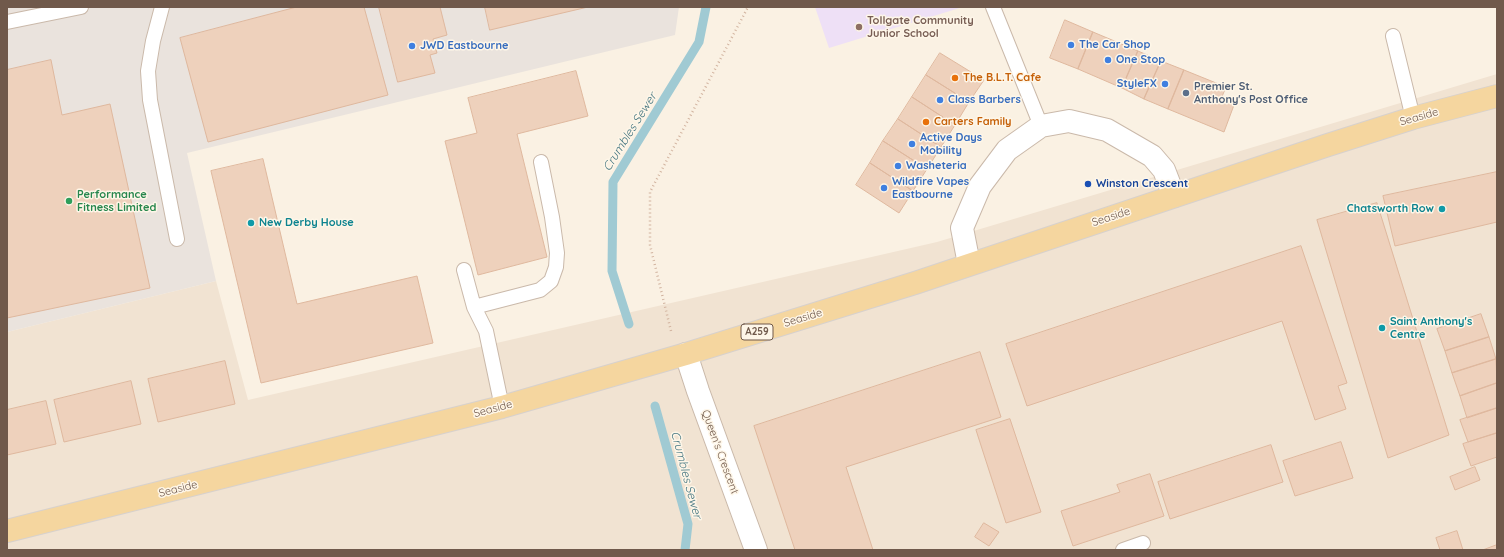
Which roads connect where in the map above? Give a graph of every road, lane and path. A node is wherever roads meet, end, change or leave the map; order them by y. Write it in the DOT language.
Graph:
graph roads {
  1 [pos="81,7"];
  2 [pos="162,7"];
  3 [pos="748,7"];
  4 [pos="992,7"];
  5 [pos="7,22"];
  6 [pos="1393,36"];
  7 [pos="1497,96"];
  8 [pos="1413,118"];
  9 [pos="1041,126"];
  10 [pos="541,162"];
  11 [pos="1174,196"];
  12 [pos="177,240"];
  13 [pos="969,264"];
  14 [pos="464,270"];
  15 [pos="474,307"];
  16 [pos="682,355"];
  17 [pos="502,407"];
  18 [pos="7,531"];
  19 [pos="1143,543"];
  20 [pos="756,550"];
  21 [pos="1123,550"];
  1 -- 5 [label="lane"];
  2 -- 12 [label="lane"];
  3 -- 16 [label="path"];
  4 -- 9 [label="lane"];
  6 -- 8 [label="lane"];
  7 -- 8 [label="main road, Seaside / A259"];
  8 -- 11 [label="main road, Seaside / A259"];
  9 -- 11 [label="street"];
  9 -- 13 [label="street"];
  10 -- 15 [label="lane"];
  11 -- 13 [label="main road, Seaside / A259"];
  13 -- 16 [label="main road, Seaside / A259"];
  14 -- 15 [label="lane"];
  15 -- 17 [label="lane"];
  16 -- 17 [label="main road, Seaside / A259"];
  16 -- 20 [label="street, Queen's Crescent"];
  17 -- 18 [label="main road, Seaside / A259"];
  19 -- 21 [label="lane"];
}
